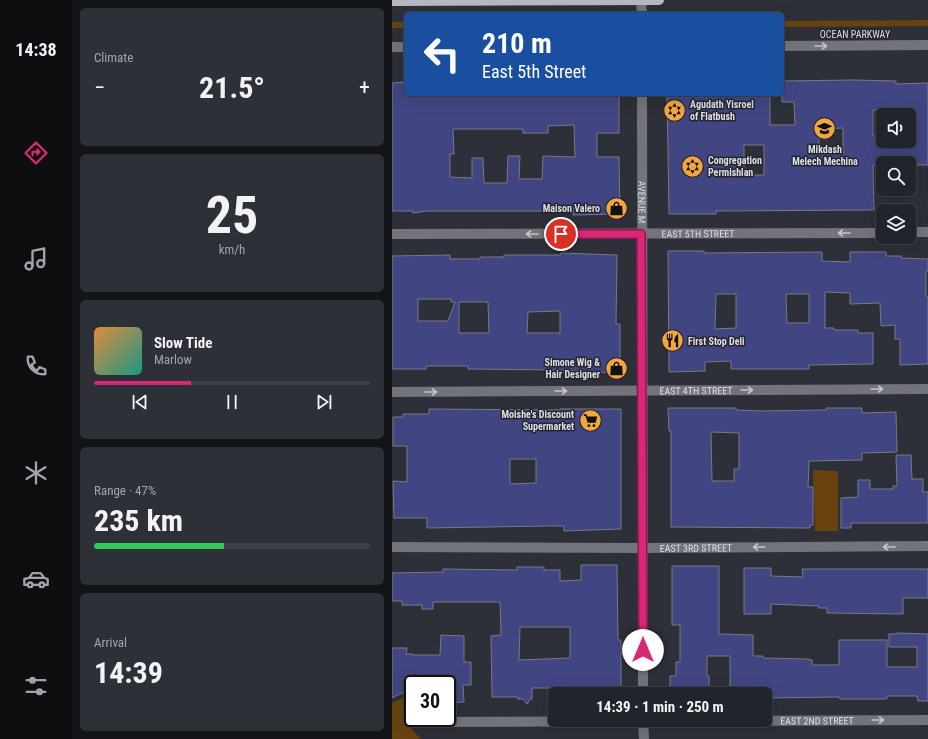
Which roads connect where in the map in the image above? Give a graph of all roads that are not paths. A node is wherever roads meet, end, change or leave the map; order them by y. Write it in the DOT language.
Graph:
graph roads {
  1 [pos="641,0"];
  2 [pos="659,0"];
  3 [pos="392,1"];
  4 [pos="642,12"];
  5 [pos="928,45"];
  6 [pos="784,46"];
  7 [pos="392,47"];
  8 [pos="404,47"];
  9 [pos="642,96"];
  10 [pos="916,232"];
  11 [pos="928,232"];
  12 [pos="876,233"];
  13 [pos="392,234"];
  14 [pos="641,234"];
  15 [pos="928,389"];
  16 [pos="643,391"];
  17 [pos="392,392"];
  18 [pos="928,546"];
  19 [pos="392,547"];
  20 [pos="643,548"];
  21 [pos="643,687"];
  22 [pos="772,720"];
  23 [pos="928,720"];
  24 [pos="548,721"];
  25 [pos="456,722"];
  26 [pos="644,727"];
  27 [pos="644,739"];
  1 -- 2 [label="main road"];
  1 -- 3 [label="main road"];
  1 -- 4 [label="street"];
  6 -- 5 [label="street, OCEAN PARKWAY, one-way"];
  7 -- 8 [label="street"];
  9 -- 14 [label="street, AVENUE M"];
  10 -- 11 [label="street"];
  12 -- 14 [label="street, EAST 5TH STREET, one-way"];
  14 -- 13 [label="street, EAST 5TH STREET, one-way"];
  14 -- 16 [label="street, AVENUE M"];
  16 -- 15 [label="street, EAST 4TH STREET, one-way"];
  17 -- 16 [label="street, EAST 4TH STREET, one-way"];
  16 -- 20 [label="street, AVENUE M"];
  18 -- 20 [label="street, EAST 3RD STREET, one-way"];
  19 -- 20 [label="street, EAST 3RD STREET"];
  20 -- 21 [label="street, AVENUE M"];
  22 -- 23 [label="street, EAST 2ND STREET, one-way"];
  24 -- 25 [label="street, EAST 2ND STREET"];
  26 -- 27 [label="street"];
}
